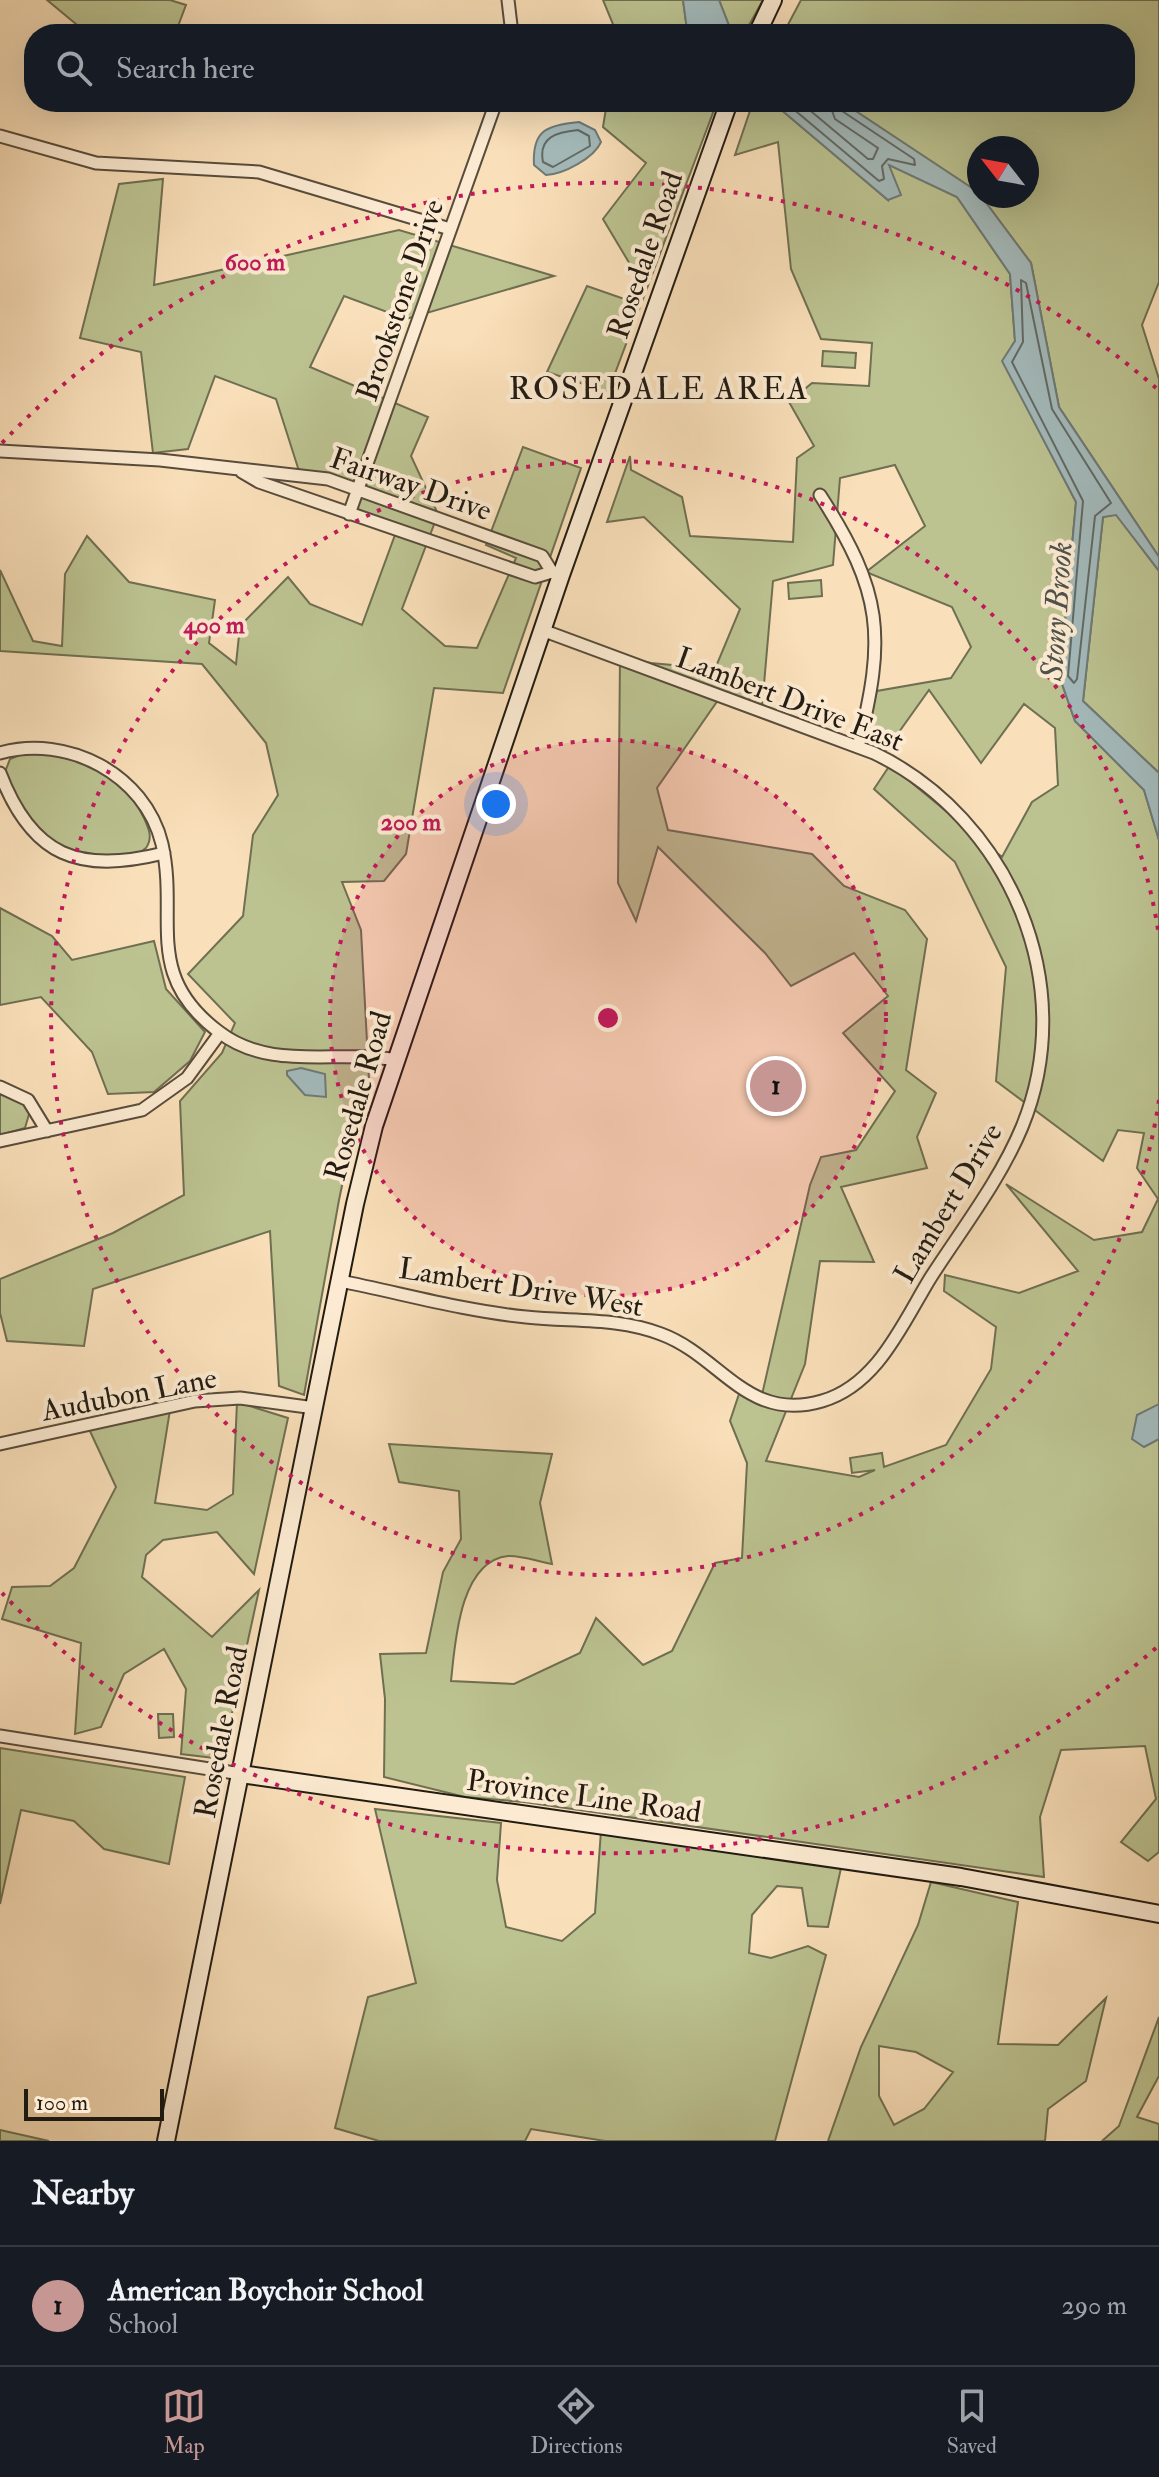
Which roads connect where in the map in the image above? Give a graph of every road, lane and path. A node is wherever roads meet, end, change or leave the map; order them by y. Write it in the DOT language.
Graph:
graph roads {
  1 [pos="508,0"];
  2 [pos="773,0"];
  3 [pos="511,24"];
  4 [pos="761,24"];
  5 [pos="492,112"];
  6 [pos="725,112"];
  7 [pos="0,136"];
  8 [pos="450,229"];
  9 [pos="0,451"];
  10 [pos="242,472"];
  11 [pos="358,488"];
  12 [pos="820,495"];
  13 [pos="349,514"];
  14 [pos="557,574"];
  15 [pos="542,630"];
  16 [pos="858,747"];
  17 [pos="0,753"];
  18 [pos="0,773"];
  19 [pos="164,853"];
  20 [pos="220,1033"];
  21 [pos="1043,1036"];
  22 [pos="396,1060"];
  23 [pos="0,1087"];
  24 [pos="47,1131"];
  25 [pos="0,1141"];
  26 [pos="340,1281"];
  27 [pos="890,1343"];
  28 [pos="315,1408"];
  29 [pos="0,1444"];
  30 [pos="0,1736"];
  31 [pos="241,1774"];
  32 [pos="1159,1914"];
  33 [pos="166,2141"];
  1 -- 3 [label="street"];
  2 -- 4 [label="street"];
  5 -- 8 [label="street, Brookstone Drive"];
  6 -- 14 [label="street, Rosedale Road"];
  7 -- 8 [label="street"];
  8 -- 11 [label="street, Brookstone Drive"];
  9 -- 10 [label="street, Fairway Drive"];
  10 -- 11 [label="street, Fairway Drive"];
  10 -- 13 [label="street, Fairway Drive"];
  11 -- 13 [label="street, Brookstone Drive"];
  11 -- 14 [label="street, Fairway Drive"];
  12 -- 16 [label="street"];
  13 -- 14 [label="street, Fairway Drive"];
  14 -- 15 [label="street, Rosedale Road"];
  15 -- 16 [label="street, Lambert Drive East"];
  15 -- 22 [label="street, Rosedale Road"];
  16 -- 21 [label="street, Lambert Drive East"];
  17 -- 19 [label="street"];
  18 -- 19 [label="street"];
  19 -- 20 [label="street"];
  20 -- 22 [label="street"];
  20 -- 24 [label="street"];
  21 -- 27 [label="street, Lambert Drive"];
  22 -- 26 [label="street, Rosedale Road"];
  23 -- 24 [label="street"];
  24 -- 25 [label="street"];
  26 -- 27 [label="street, Lambert Drive West"];
  26 -- 28 [label="street, Rosedale Road"];
  28 -- 29 [label="street, Audubon Lane"];
  28 -- 31 [label="street, Rosedale Road"];
  30 -- 31 [label="street, Province Line Road"];
  31 -- 32 [label="street, Province Line Road"];
  31 -- 33 [label="street, Rosedale Road"];
}
